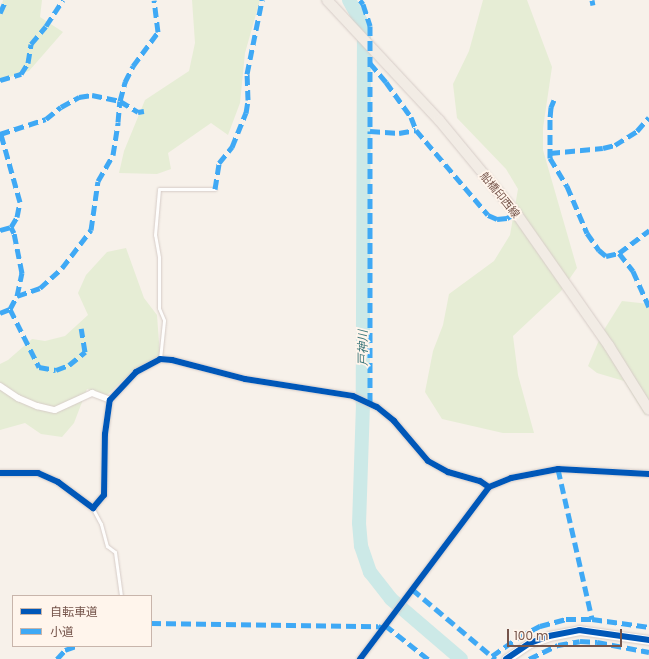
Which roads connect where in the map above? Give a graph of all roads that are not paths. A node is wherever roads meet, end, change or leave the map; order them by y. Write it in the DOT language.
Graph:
graph roads {
  1 [pos="326,0"];
  2 [pos="215,189"];
  3 [pos="160,359"];
  4 [pos="0,386"];
  5 [pos="110,400"];
  6 [pos="649,410"];
  7 [pos="0,473"];
  8 [pos="649,474"];
  9 [pos="489,487"];
  10 [pos="93,508"];
  11 [pos="121,595"];
  12 [pos="649,640"];
  13 [pos="360,659"];
  14 [pos="506,659"];
  1 -- 6 [label="main road, 船橋印西線"];
  2 -- 3 [label="lane"];
  3 -- 5 [label="street"];
  3 -- 9 [label="street"];
  4 -- 5 [label="street"];
  5 -- 10 [label="street"];
  7 -- 10 [label="street"];
  8 -- 9 [label="street"];
  9 -- 13 [label="street"];
  10 -- 11 [label="lane"];
  12 -- 14 [label="street"];
}
